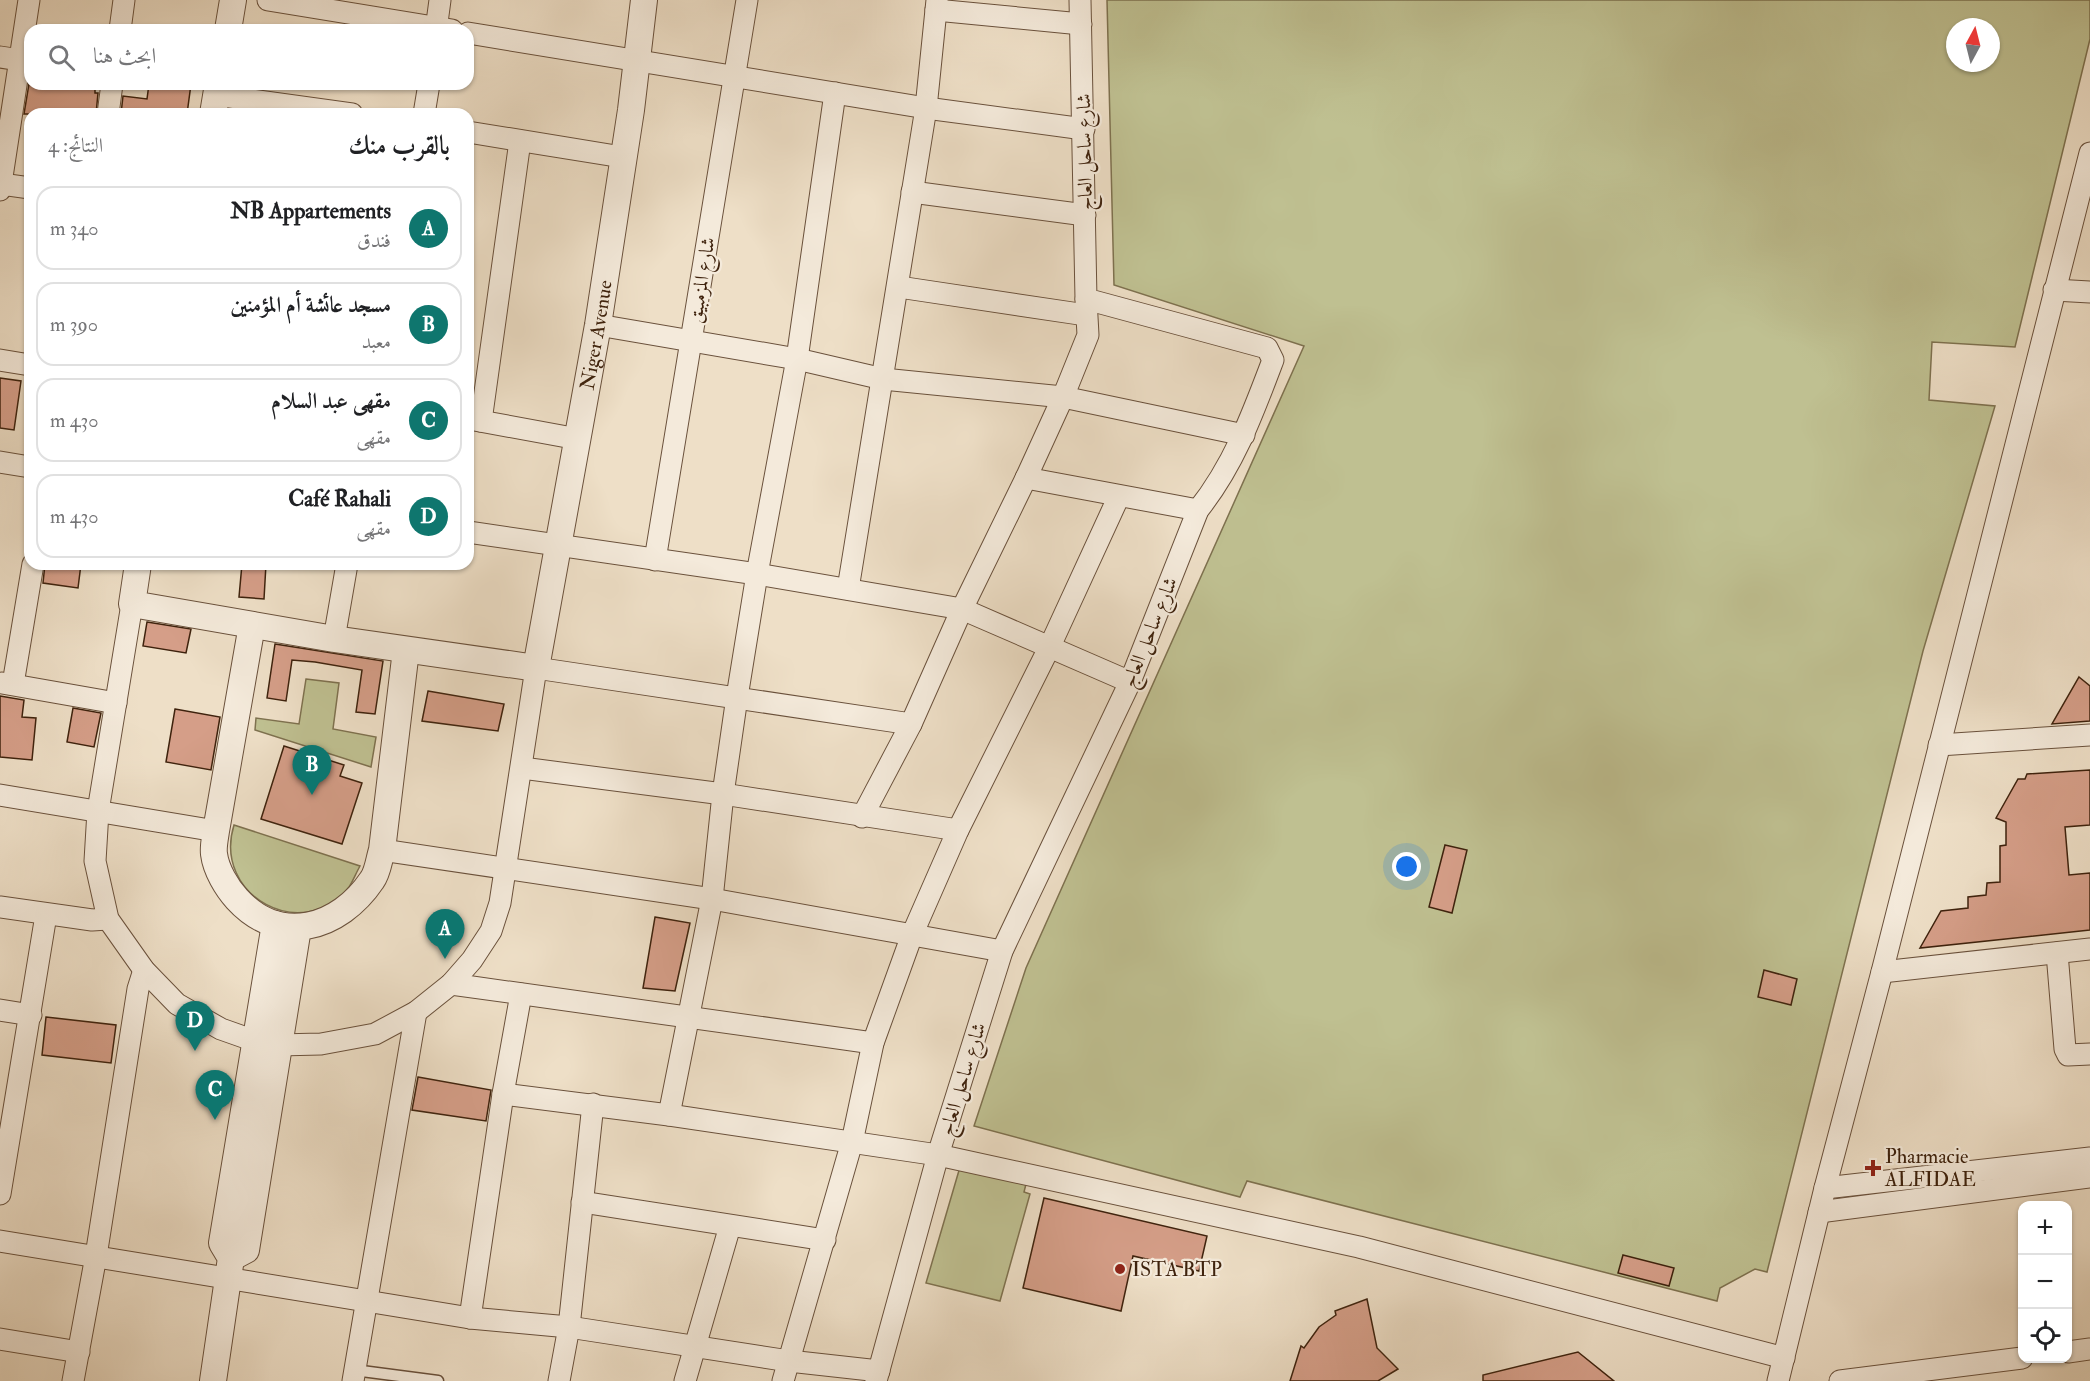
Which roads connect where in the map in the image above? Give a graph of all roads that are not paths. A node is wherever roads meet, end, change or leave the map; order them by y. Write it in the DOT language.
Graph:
graph roads {
  1 [pos="29,0"];
  2 [pos="124,0"];
  3 [pos="233,0"];
  4 [pos="268,0"];
  5 [pos="440,0"];
  6 [pos="644,0"];
  7 [pos="747,0"];
  8 [pos="1080,0"];
  9 [pos="936,5"];
  10 [pos="121,24"];
  11 [pos="229,24"];
  12 [pos="412,24"];
  13 [pos="442,24"];
  14 [pos="1081,24"];
  15 [pos="474,34"];
  16 [pos="10,59"];
  17 [pos="637,60"];
  18 [pos="735,76"];
  19 [pos="111,90"];
  20 [pos="428,90"];
  21 [pos="836,93"];
  22 [pos="216,98"];
  23 [pos="109,108"];
  24 [pos="292,108"];
  25 [pos="425,108"];
  26 [pos="926,108"];
  27 [pos="1084,129"];
  28 [pos="474,133"];
  29 [pos="520,141"];
  30 [pos="2090,153"];
  31 [pos="622,157"];
  32 [pos="1,187"];
  33 [pos="24,188"];
  34 [pos="912,192"];
  35 [pos="1085,215"];
  36 [pos="899,286"];
  37 [pos="2054,290"];
  38 [pos="2090,292"];
  39 [pos="1086,307"];
  40 [pos="598,325"];
  41 [pos="691,341"];
  42 [pos="797,359"];
  43 [pos="0,360"];
  44 [pos="24,364"];
  45 [pos="883,379"];
  46 [pos="1063,397"];
  47 [pos="474,420"];
  48 [pos="1244,435"];
  49 [pos="578,439"];
  50 [pos="0,462"];
  51 [pos="24,466"];
  52 [pos="1026,478"];
  53 [pos="1119,496"];
  54 [pos="1198,510"];
  55 [pos="474,533"];
  56 [pos="558,545"];
  57 [pos="655,560"];
  58 [pos="32,570"];
  59 [pos="137,570"];
  60 [pos="345,570"];
  61 [pos="757,574"];
  62 [pos="848,589"];
  63 [pos="132,604"];
  64 [pos="962,609"];
  65 [pos="252,625"];
  66 [pos="334,639"];
  67 [pos="1050,646"];
  68 [pos="406,650"];
  69 [pos="536,668"];
  70 [pos="1130,682"];
  71 [pos="7,683"];
  72 [pos="737,697"];
  73 [pos="116,702"];
  74 [pos="911,724"];
  75 [pos="2090,735"];
  76 [pos="1939,745"];
  77 [pos="522,768"];
  78 [pos="723,794"];
  79 [pos="0,795"];
  80 [pos="98,811"];
  81 [pos="862,817"];
  82 [pos="958,830"];
  83 [pos="216,831"];
  84 [pos="382,850"];
  85 [pos="507,868"];
  86 [pos="712,899"];
  87 [pos="0,907"];
  88 [pos="46,915"];
  89 [pos="108,919"];
  90 [pos="286,926"];
  91 [pos="912,935"];
  92 [pos="2090,949"];
  93 [pos="1002,951"];
  94 [pos="2057,953"];
  95 [pos="144,970"];
  96 [pos="1882,972"];
  97 [pos="451,984"];
  98 [pos="521,994"];
  99 [pos="0,1010"];
  100 [pos="416,1012"];
  101 [pos="31,1015"];
  102 [pos="688,1017"];
  103 [pos="266,1043"];
  104 [pos="873,1043"];
  105 [pos="2090,1054"];
  106 [pos="503,1094"];
  107 [pos="593,1104"];
  108 [pos="669,1115"];
  109 [pos="852,1142"];
  110 [pos="938,1155"];
  111 [pos="2090,1158"];
  112 [pos="2090,1177"];
  113 [pos="1825,1188"];
  114 [pos="0,1194"];
  115 [pos="582,1202"];
  116 [pos="1820,1212"];
  117 [pos="730,1226"];
  118 [pos="825,1240"];
  119 [pos="0,1241"];
  120 [pos="96,1256"];
  121 [pos="231,1269"];
  122 [pos="365,1301"];
  123 [pos="470,1318"];
  124 [pos="569,1327"];
  125 [pos="0,1340"];
  126 [pos="695,1346"];
  127 [pos="2090,1349"];
  128 [pos="2072,1351"];
  129 [pos="79,1352"];
  130 [pos="1784,1358"];
  131 [pos="2018,1359"];
  132 [pos="786,1371"];
  133 [pos="353,1375"];
  134 [pos="877,1376"];
  135 [pos="73,1381"];
  136 [pos="213,1381"];
  137 [pos="438,1381"];
  138 [pos="559,1381"];
  139 [pos="685,1381"];
  140 [pos="1778,1381"];
  141 [pos="1840,1381"];
  1 -- 16 [label="street"];
  2 -- 10 [label="street"];
  3 -- 11 [label="street"];
  4 -- 12 [label="street"];
  5 -- 13 [label="street"];
  6 -- 17 [label="street, Niger Avenue"];
  7 -- 18 [label="street, شارع المزمبيق"];
  8 -- 14 [label="street, شارع ساحل العاج"];
  9 -- 14 [label="street"];
  9 -- 26 [label="street"];
  14 -- 27 [label="street, شارع ساحل العاج"];
  15 -- 17 [label="street"];
  16 -- 32 [label="street"];
  17 -- 18 [label="street"];
  17 -- 31 [label="street, Niger Avenue"];
  18 -- 21 [label="street"];
  18 -- 41 [label="street, شارع المزمبيق"];
  19 -- 23 [label="street"];
  20 -- 25 [label="street"];
  21 -- 26 [label="street"];
  21 -- 42 [label="street"];
  22 -- 24 [label="street"];
  26 -- 27 [label="street"];
  26 -- 34 [label="street"];
  27 -- 35 [label="street, شارع ساحل العاج"];
  28 -- 29 [label="street"];
  29 -- 31 [label="street"];
  29 -- 47 [label="street"];
  30 -- 37 [label="street"];
  31 -- 40 [label="street, Niger Avenue"];
  32 -- 33 [label="street"];
  34 -- 35 [label="street"];
  34 -- 36 [label="street"];
  35 -- 39 [label="street, شارع ساحل العاج"];
  36 -- 39 [label="street"];
  36 -- 45 [label="street"];
  37 -- 38 [label="street"];
  37 -- 76 [label="street"];
  39 -- 46 [label="street"];
  39 -- 48 [label="street, شارع ساحل العاج"];
  40 -- 41 [label="street"];
  40 -- 49 [label="street, Niger Avenue"];
  41 -- 42 [label="street"];
  41 -- 57 [label="street, شارع المزمبيق"];
  42 -- 45 [label="street"];
  42 -- 61 [label="street"];
  43 -- 44 [label="street"];
  45 -- 46 [label="street"];
  45 -- 62 [label="street"];
  46 -- 48 [label="street"];
  46 -- 52 [label="street"];
  47 -- 49 [label="street"];
  48 -- 54 [label="street, شارع ساحل العاج"];
  49 -- 56 [label="street, Niger Avenue"];
  50 -- 51 [label="street"];
  52 -- 53 [label="street"];
  52 -- 64 [label="street"];
  53 -- 54 [label="street"];
  53 -- 67 [label="street"];
  54 -- 70 [label="street, شارع ساحل العاج"];
  55 -- 56 [label="street"];
  56 -- 57 [label="street"];
  56 -- 69 [label="street, Niger Avenue"];
  57 -- 61 [label="street"];
  58 -- 71 [label="street"];
  59 -- 63 [label="street"];
  60 -- 66 [label="street"];
  61 -- 62 [label="street"];
  61 -- 72 [label="street"];
  62 -- 64 [label="street"];
  63 -- 65 [label="street"];
  63 -- 73 [label="street"];
  64 -- 67 [label="street"];
  64 -- 74 [label="street"];
  65 -- 66 [label="street"];
  65 -- 83 [label="street"];
  66 -- 68 [label="street"];
  67 -- 70 [label="street"];
  67 -- 82 [label="street"];
  68 -- 69 [label="street"];
  68 -- 84 [label="street"];
  69 -- 72 [label="street"];
  69 -- 77 [label="street"];
  70 -- 93 [label="street, شارع ساحل العاج"];
  71 -- 73 [label="street"];
  72 -- 74 [label="street"];
  72 -- 78 [label="street"];
  73 -- 80 [label="street"];
  74 -- 81 [label="street"];
  75 -- 76 [label="street"];
  76 -- 96 [label="street"];
  77 -- 78 [label="street"];
  77 -- 85 [label="street"];
  78 -- 81 [label="street"];
  78 -- 86 [label="street"];
  79 -- 80 [label="street"];
  80 -- 83 [label="street"];
  80 -- 89 [label="street"];
  81 -- 82 [label="street"];
  82 -- 91 [label="street"];
  83 -- 90 [label="street"];
  84 -- 85 [label="street"];
  84 -- 90 [label="street"];
  85 -- 86 [label="street"];
  85 -- 97 [label="street"];
  86 -- 91 [label="street"];
  86 -- 102 [label="street"];
  87 -- 88 [label="street"];
  88 -- 89 [label="street"];
  88 -- 101 [label="street"];
  89 -- 95 [label="street"];
  90 -- 103 [label="street"];
  91 -- 93 [label="street"];
  91 -- 104 [label="street"];
  92 -- 94 [label="street"];
  93 -- 110 [label="street, شارع ساحل العاج"];
  94 -- 96 [label="street"];
  94 -- 105 [label="street"];
  95 -- 103 [label="street"];
  95 -- 120 [label="street"];
  96 -- 113 [label="street"];
  97 -- 98 [label="street"];
  97 -- 100 [label="street"];
  98 -- 102 [label="street"];
  98 -- 106 [label="street"];
  99 -- 101 [label="street"];
  100 -- 103 [label="street"];
  100 -- 122 [label="street"];
  101 -- 114 [label="street"];
  102 -- 104 [label="street"];
  102 -- 108 [label="street"];
  103 -- 121 [label="street"];
  104 -- 109 [label="street"];
  106 -- 107 [label="street"];
  106 -- 123 [label="street"];
  107 -- 108 [label="street"];
  107 -- 115 [label="street"];
  108 -- 109 [label="street"];
  109 -- 110 [label="street"];
  109 -- 118 [label="street"];
  110 -- 130 [label="street"];
  110 -- 134 [label="street, شارع ساحل العاج"];
  111 -- 113 [label="street"];
  112 -- 116 [label="street"];
  113 -- 116 [label="street"];
  115 -- 117 [label="street"];
  115 -- 124 [label="street"];
  116 -- 130 [label="street"];
  117 -- 118 [label="street"];
  117 -- 126 [label="street"];
  118 -- 132 [label="street"];
  119 -- 120 [label="street"];
  120 -- 121 [label="street"];
  120 -- 129 [label="street"];
  121 -- 122 [label="street"];
  121 -- 136 [label="street"];
  122 -- 123 [label="street"];
  122 -- 133 [label="street"];
  123 -- 124 [label="street"];
  124 -- 126 [label="street"];
  124 -- 138 [label="street"];
  125 -- 129 [label="street"];
  126 -- 132 [label="street"];
  126 -- 139 [label="street"];
  127 -- 128 [label="street"];
  129 -- 135 [label="street"];
  130 -- 140 [label="street"];
  131 -- 141 [label="street"];
  132 -- 134 [label="street"];
  133 -- 137 [label="lane"];
}
